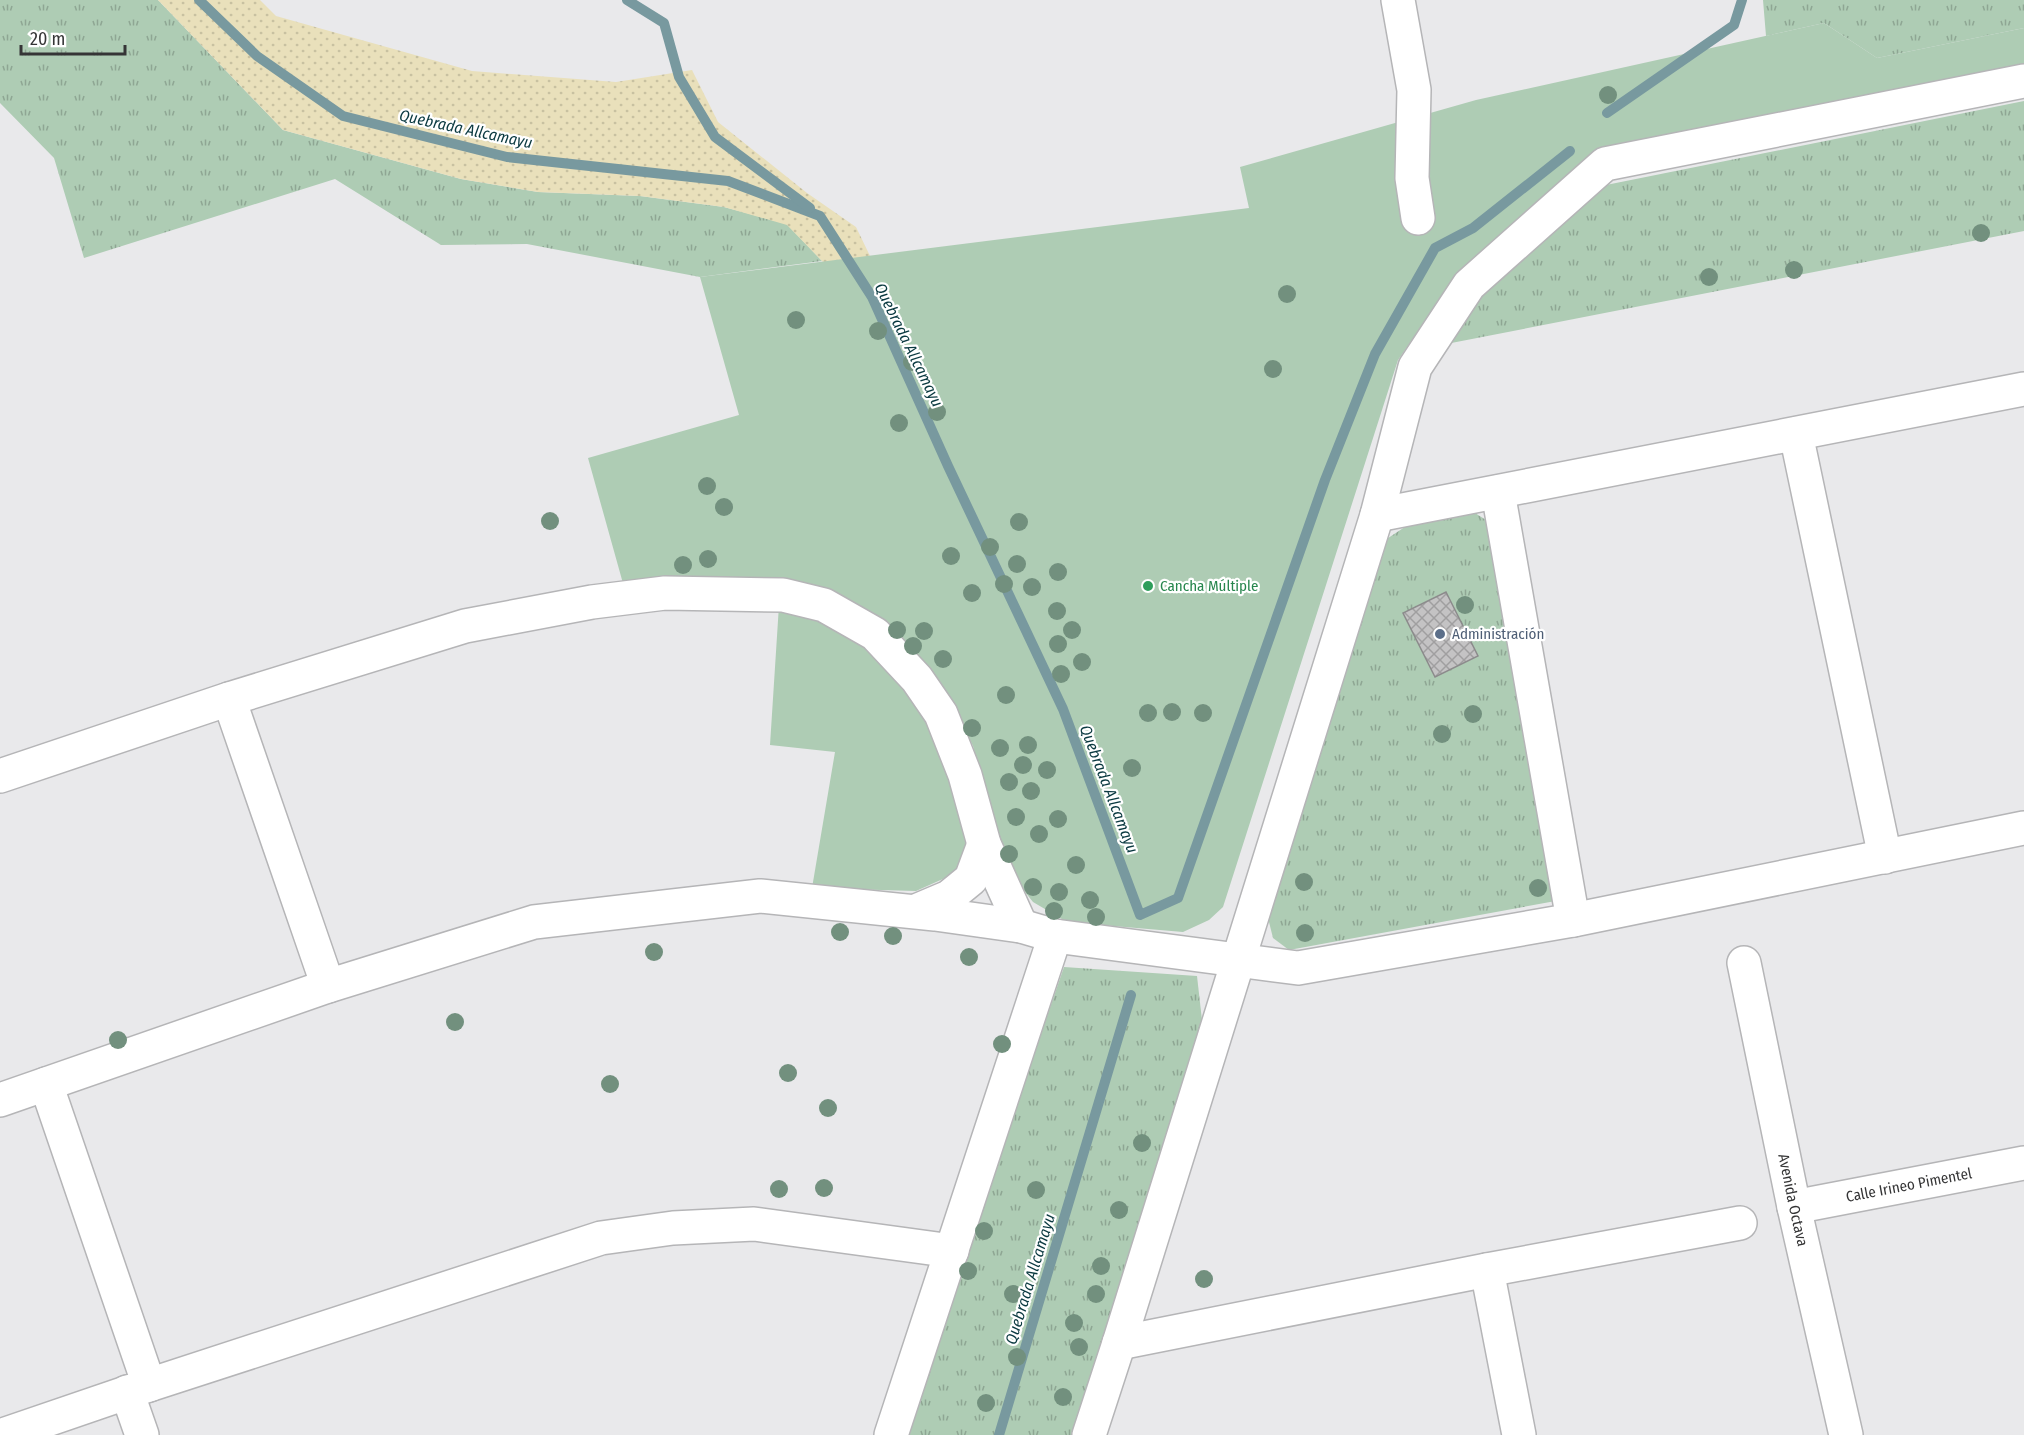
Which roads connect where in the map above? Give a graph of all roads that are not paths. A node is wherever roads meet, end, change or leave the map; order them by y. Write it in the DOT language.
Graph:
graph roads {
  1 [pos="1398,0"];
  2 [pos="2024,81"];
  3 [pos="1418,218"];
  4 [pos="2024,389"];
  5 [pos="1796,434"];
  6 [pos="1498,492"];
  7 [pos="1377,515"];
  8 [pos="229,699"];
  9 [pos="0,776"];
  10 [pos="2024,828"];
  11 [pos="984,844"];
  12 [pos="1885,857"];
  13 [pos="916,911"];
  14 [pos="1573,920"];
  15 [pos="1021,926"];
  16 [pos="1055,936"];
  17 [pos="1237,961"];
  18 [pos="1744,963"];
  19 [pos="328,986"];
  20 [pos="46,1084"];
  21 [pos="0,1100"];
  22 [pos="2024,1163"];
  23 [pos="1794,1207"];
  24 [pos="1740,1223"];
  25 [pos="952,1251"];
  26 [pos="1487,1270"];
  27 [pos="1119,1343"];
  28 [pos="138,1389"];
  29 [pos="3,1435"];
  30 [pos="142,1435"];
  31 [pos="891,1435"];
  32 [pos="1089,1435"];
  33 [pos="1519,1435"];
  34 [pos="1846,1435"];
  1 -- 3 [label="street"];
  2 -- 7 [label="street"];
  4 -- 5 [label="street"];
  5 -- 6 [label="street"];
  5 -- 12 [label="street"];
  6 -- 7 [label="street"];
  6 -- 14 [label="street"];
  7 -- 17 [label="street"];
  8 -- 9 [label="street"];
  8 -- 11 [label="street"];
  8 -- 19 [label="street"];
  10 -- 12 [label="street"];
  11 -- 13 [label="street"];
  11 -- 15 [label="street"];
  12 -- 14 [label="street"];
  13 -- 15 [label="street"];
  13 -- 19 [label="street"];
  14 -- 17 [label="street"];
  15 -- 16 [label="street"];
  16 -- 17 [label="street"];
  16 -- 25 [label="street"];
  17 -- 27 [label="street"];
  18 -- 23 [label="street, Avenida Octava"];
  19 -- 20 [label="street"];
  20 -- 21 [label="street"];
  20 -- 28 [label="street"];
  22 -- 23 [label="street, Calle Irineo Pimentel"];
  23 -- 34 [label="street, Avenida Octava"];
  24 -- 26 [label="street"];
  25 -- 28 [label="street"];
  25 -- 31 [label="street"];
  26 -- 27 [label="street"];
  26 -- 33 [label="street"];
  27 -- 32 [label="street"];
  28 -- 29 [label="street"];
  28 -- 30 [label="street"];
}
